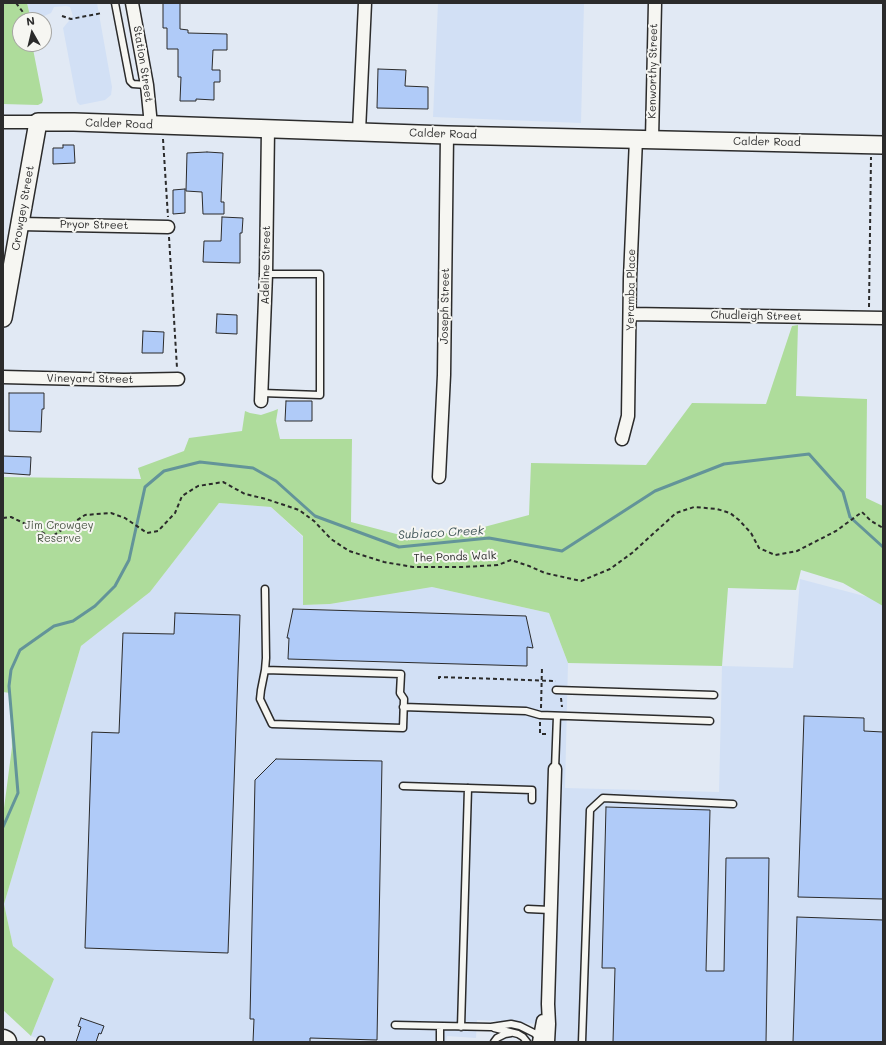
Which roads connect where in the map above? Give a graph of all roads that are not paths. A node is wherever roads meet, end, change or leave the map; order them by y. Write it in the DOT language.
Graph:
graph roads {
  1 [pos="115,3"];
  2 [pos="132,3"];
  3 [pos="365,3"];
  4 [pos="655,3"];
  5 [pos="147,85"];
  6 [pos="3,122"];
  7 [pos="38,122"];
  8 [pos="151,125"];
  9 [pos="268,129"];
  10 [pos="359,131"];
  11 [pos="447,135"];
  12 [pos="644,139"];
  13 [pos="877,150"];
  14 [pos="20,224"];
  15 [pos="168,227"];
  16 [pos="266,274"];
  17 [pos="630,314"];
  18 [pos="3,318"];
  19 [pos="883,318"];
  20 [pos="3,377"];
  21 [pos="178,380"];
  22 [pos="261,397"];
  23 [pos="622,439"];
  24 [pos="439,477"];
  25 [pos="265,589"];
  26 [pos="265,670"];
  27 [pos="559,690"];
  28 [pos="714,695"];
  29 [pos="403,707"];
  30 [pos="560,716"];
  31 [pos="710,721"];
  32 [pos="555,769"];
  33 [pos="403,786"];
  34 [pos="468,788"];
  35 [pos="532,800"];
  36 [pos="733,804"];
  37 [pos="528,909"];
  38 [pos="550,910"];
  39 [pos="395,1025"];
  40 [pos="440,1026"];
  41 [pos="460,1027"];
  42 [pos="490,1027"];
  43 [pos="512,1033"];
  44 [pos="542,1041"];
  45 [pos="440,1042"];
  46 [pos="494,1042"];
  47 [pos="527,1042"];
  48 [pos="582,1042"];
  1 -- 5 [label="lane"];
  2 -- 5 [label="street, Station Street"];
  3 -- 10 [label="street"];
  4 -- 12 [label="street, Kenworthy Street"];
  5 -- 8 [label="street, Station Street"];
  6 -- 7 [label="street, Calder Road"];
  7 -- 8 [label="street, Calder Road"];
  7 -- 14 [label="street, Crowgey Street"];
  8 -- 9 [label="street, Calder Road"];
  9 -- 10 [label="street, Calder Road"];
  9 -- 16 [label="street, Adeline Street"];
  10 -- 11 [label="street, Calder Road"];
  11 -- 12 [label="street, Calder Road"];
  11 -- 24 [label="street, Joseph Street"];
  12 -- 13 [label="street, Calder Road"];
  12 -- 17 [label="street, Yeramba Place"];
  14 -- 15 [label="street, Pryor Street"];
  14 -- 18 [label="street, Crowgey Street"];
  16 -- 22 [label="street, Adeline Street"];
  16 -- 22 [label="lane"];
  17 -- 19 [label="street, Chudleigh Street"];
  17 -- 23 [label="street, Yeramba Place"];
  20 -- 21 [label="street, Vineyard Street"];
  25 -- 26 [label="lane"];
  26 -- 29 [label="lane"];
  26 -- 29 [label="lane"];
  27 -- 28 [label="lane"];
  29 -- 30 [label="lane"];
  30 -- 31 [label="lane"];
  30 -- 32 [label="lane"];
  32 -- 38 [label="street"];
  33 -- 34 [label="lane"];
  34 -- 35 [label="lane"];
  34 -- 41 [label="lane"];
  36 -- 48 [label="lane"];
  37 -- 38 [label="lane"];
  38 -- 44 [label="street"];
  39 -- 40 [label="lane"];
  40 -- 41 [label="lane"];
  40 -- 45 [label="lane"];
  41 -- 42 [label="lane"];
  42 -- 43 [label="lane"];
  42 -- 44 [label="lane"];
  43 -- 46 [label="lane"];
  43 -- 47 [label="lane"];
}
